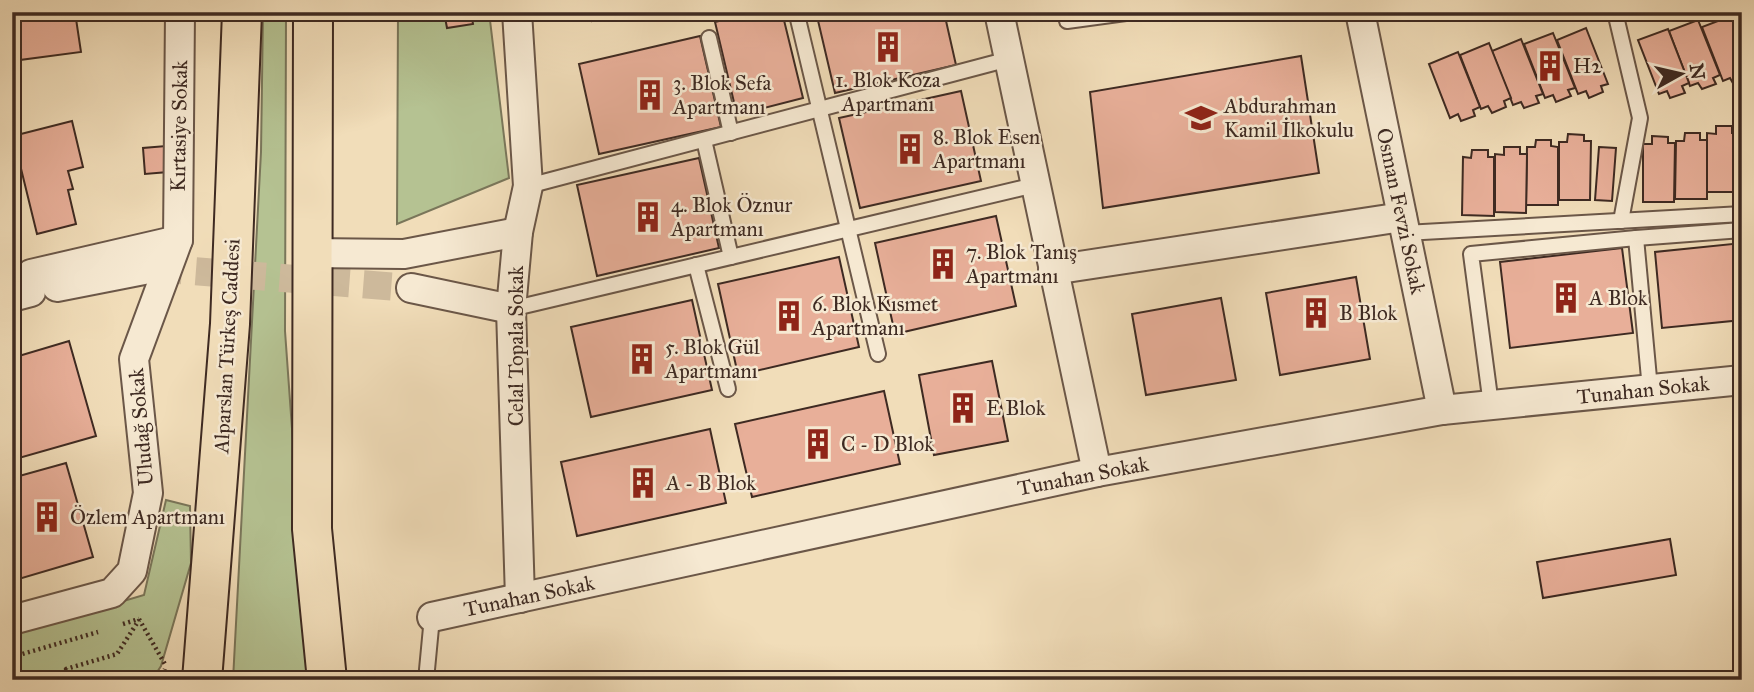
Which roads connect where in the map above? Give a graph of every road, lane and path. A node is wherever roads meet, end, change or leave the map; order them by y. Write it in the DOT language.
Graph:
graph roads {
  1 [pos="180,12"];
  2 [pos="242,12"];
  3 [pos="313,12"];
  4 [pos="517,12"];
  5 [pos="999,12"];
  6 [pos="1133,12"];
  7 [pos="1360,12"];
  8 [pos="1615,12"];
  9 [pos="797,15"];
  10 [pos="1067,21"];
  11 [pos="709,38"];
  12 [pos="1009,59"];
  13 [pos="820,109"];
  14 [pos="731,133"];
  15 [pos="704,140"];
  16 [pos="1035,185"];
  17 [pos="527,186"];
  18 [pos="1742,214"];
  19 [pos="1621,221"];
  20 [pos="1404,225"];
  21 [pos="848,229"];
  22 [pos="1742,230"];
  23 [pos="518,232"];
  24 [pos="1636,238"];
  25 [pos="178,240"];
  26 [pos="310,253"];
  27 [pos="731,257"];
  28 [pos="696,265"];
  29 [pos="154,268"];
  30 [pos="1054,270"];
  31 [pos="411,288"];
  32 [pos="21,294"];
  33 [pos="511,309"];
  34 [pos="878,354"];
  35 [pos="1742,380"];
  36 [pos="728,389"];
  37 [pos="1650,389"];
  38 [pos="1491,405"];
  39 [pos="1442,411"];
  40 [pos="1097,472"];
  41 [pos="121,584"];
  42 [pos="520,598"];
  43 [pos="432,617"];
  44 [pos="139,619"];
  45 [pos="12,620"];
  46 [pos="114,627"];
  47 [pos="101,631"];
  48 [pos="12,657"];
  49 [pos="166,667"];
  50 [pos="202,679"];
  51 [pos="70,680"];
  52 [pos="327,680"];
  53 [pos="426,680"];
  1 -- 25 [label="street, Kırtasiye Sokak"];
  2 -- 50 [label="highway, Alparslan Türkeş Caddesi"];
  3 -- 26 [label="highway"];
  4 -- 17 [label="street, Celal Topala Sokak"];
  5 -- 12 [label="street"];
  6 -- 10 [label="lane"];
  7 -- 20 [label="street, Osman Fevzi Sokak"];
  8 -- 19 [label="lane"];
  9 -- 13 [label="lane"];
  11 -- 14 [label="lane"];
  12 -- 13 [label="lane"];
  12 -- 16 [label="street"];
  13 -- 14 [label="lane"];
  13 -- 21 [label="lane"];
  14 -- 15 [label="lane"];
  15 -- 17 [label="lane"];
  15 -- 27 [label="lane"];
  16 -- 21 [label="lane"];
  16 -- 30 [label="street"];
  17 -- 23 [label="street, Celal Topala Sokak"];
  18 -- 19 [label="lane"];
  19 -- 20 [label="lane"];
  20 -- 30 [label="street"];
  20 -- 39 [label="street, Osman Fevzi Sokak"];
  21 -- 27 [label="lane"];
  21 -- 34 [label="lane"];
  22 -- 24 [label="lane"];
  23 -- 26 [label="street"];
  23 -- 33 [label="street, Celal Topala Sokak"];
  24 -- 37 [label="lane"];
  24 -- 38 [label="lane"];
  25 -- 32 [label="street"];
  25 -- 41 [label="street, Uludağ Sokak"];
  26 -- 52 [label="highway"];
  27 -- 28 [label="lane"];
  28 -- 33 [label="lane"];
  28 -- 36 [label="lane"];
  29 -- 32 [label="street"];
  30 -- 40 [label="street"];
  31 -- 33 [label="street"];
  33 -- 42 [label="street, Celal Topala Sokak"];
  35 -- 37 [label="street, Tunahan Sokak"];
  37 -- 38 [label="street, Tunahan Sokak"];
  38 -- 39 [label="street, Tunahan Sokak"];
  39 -- 40 [label="street, Tunahan Sokak"];
  40 -- 42 [label="street, Tunahan Sokak"];
  41 -- 44 [label="path"];
  41 -- 45 [label="street"];
  42 -- 43 [label="street, Tunahan Sokak"];
  43 -- 53 [label="lane"];
  44 -- 46 [label="path"];
  44 -- 49 [label="path"];
  44 -- 51 [label="path"];
  47 -- 48 [label="path"];
}
